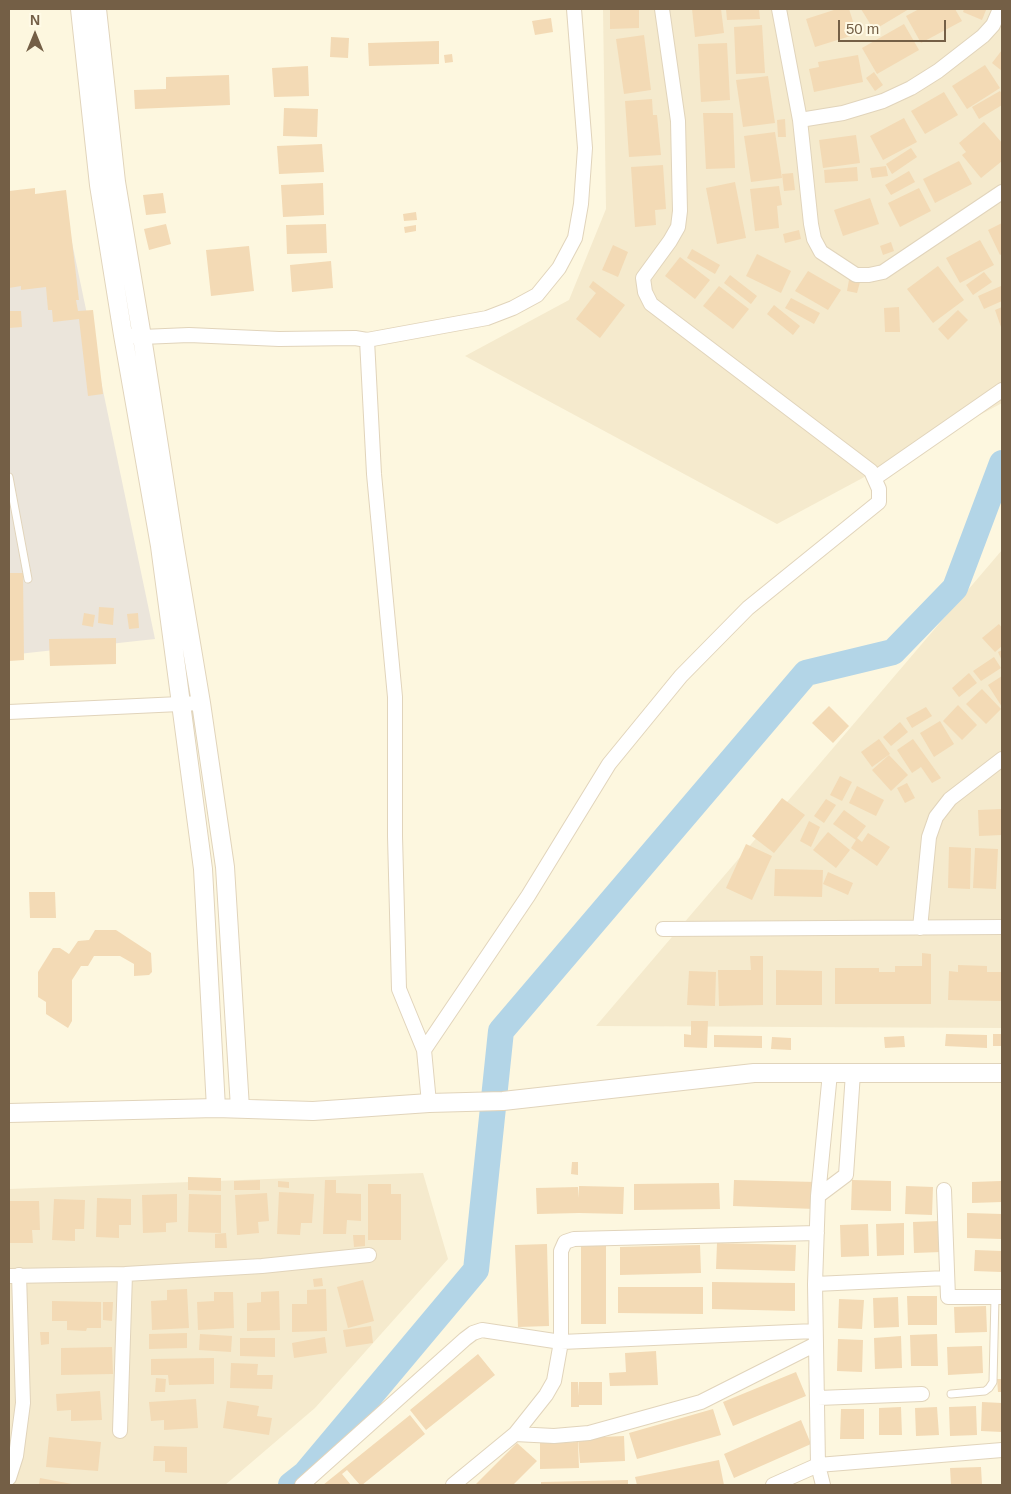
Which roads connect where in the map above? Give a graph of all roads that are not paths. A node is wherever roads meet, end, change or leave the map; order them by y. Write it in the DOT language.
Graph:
graph roads {
  1 [pos="80,9"];
  2 [pos="98,9"];
  3 [pos="574,9"];
  4 [pos="662,9"];
  5 [pos="779,9"];
  6 [pos="1000,9"];
  7 [pos="800,120"];
  8 [pos="1002,192"];
  9 [pos="123,336"];
  10 [pos="142,337"];
  11 [pos="367,340"];
  12 [pos="1002,390"];
  13 [pos="9,477"];
  14 [pos="875,478"];
  15 [pos="28,579"];
  16 [pos="202,703"];
  17 [pos="182,704"];
  18 [pos="9,712"];
  19 [pos="1002,759"];
  20 [pos="1002,927"];
  21 [pos="920,928"];
  22 [pos="663,929"];
  23 [pos="424,1050"];
  24 [pos="830,1073"];
  25 [pos="853,1073"];
  26 [pos="1002,1073"];
  27 [pos="429,1103"];
  28 [pos="216,1108"];
  29 [pos="240,1108"];
  30 [pos="9,1113"];
  31 [pos="944,1190"];
  32 [pos="818,1196"];
  33 [pos="817,1233"];
  34 [pos="369,1255"];
  35 [pos="125,1274"];
  36 [pos="14,1276"];
  37 [pos="946,1278"];
  38 [pos="815,1284"];
  39 [pos="998,1297"];
  40 [pos="815,1337"];
  41 [pos="561,1342"];
  42 [pos="922,1394"];
  43 [pos="951,1394"];
  44 [pos="818,1398"];
  45 [pos="120,1431"];
  46 [pos="515,1434"];
  47 [pos="1002,1450"];
  48 [pos="818,1465"];
  49 [pos="9,1478"];
  50 [pos="302,1485"];
  51 [pos="453,1485"];
  52 [pos="773,1485"];
  53 [pos="823,1485"];
  1 -- 9 [label="street"];
  2 -- 10 [label="street"];
  3 -- 11 [label="street"];
  4 -- 14 [label="street"];
  5 -- 7 [label="street"];
  6 -- 7 [label="street"];
  7 -- 8 [label="street"];
  9 -- 10 [label="street"];
  9 -- 17 [label="street"];
  10 -- 11 [label="street"];
  10 -- 16 [label="street"];
  11 -- 23 [label="street"];
  12 -- 14 [label="street"];
  13 -- 15 [label="lane"];
  14 -- 23 [label="street"];
  16 -- 17 [label="street"];
  16 -- 29 [label="street"];
  17 -- 18 [label="street"];
  17 -- 28 [label="street"];
  19 -- 21 [label="street"];
  20 -- 21 [label="street"];
  21 -- 22 [label="street"];
  23 -- 27 [label="street"];
  24 -- 25 [label="street"];
  24 -- 27 [label="street"];
  24 -- 32 [label="street"];
  25 -- 26 [label="street"];
  25 -- 32 [label="street"];
  27 -- 29 [label="street"];
  28 -- 29 [label="street"];
  28 -- 30 [label="street"];
  31 -- 37 [label="street"];
  32 -- 33 [label="street"];
  33 -- 38 [label="street"];
  33 -- 41 [label="street"];
  34 -- 35 [label="street"];
  35 -- 36 [label="street"];
  35 -- 45 [label="street"];
  36 -- 49 [label="street"];
  37 -- 38 [label="street"];
  37 -- 39 [label="street"];
  38 -- 40 [label="street"];
  39 -- 43 [label="lane"];
  40 -- 41 [label="street"];
  40 -- 44 [label="street"];
  40 -- 46 [label="street"];
  41 -- 46 [label="street"];
  41 -- 50 [label="street"];
  42 -- 44 [label="street"];
  44 -- 48 [label="street"];
  46 -- 51 [label="street"];
  47 -- 48 [label="street"];
  48 -- 52 [label="street"];
  48 -- 53 [label="street"];
}
